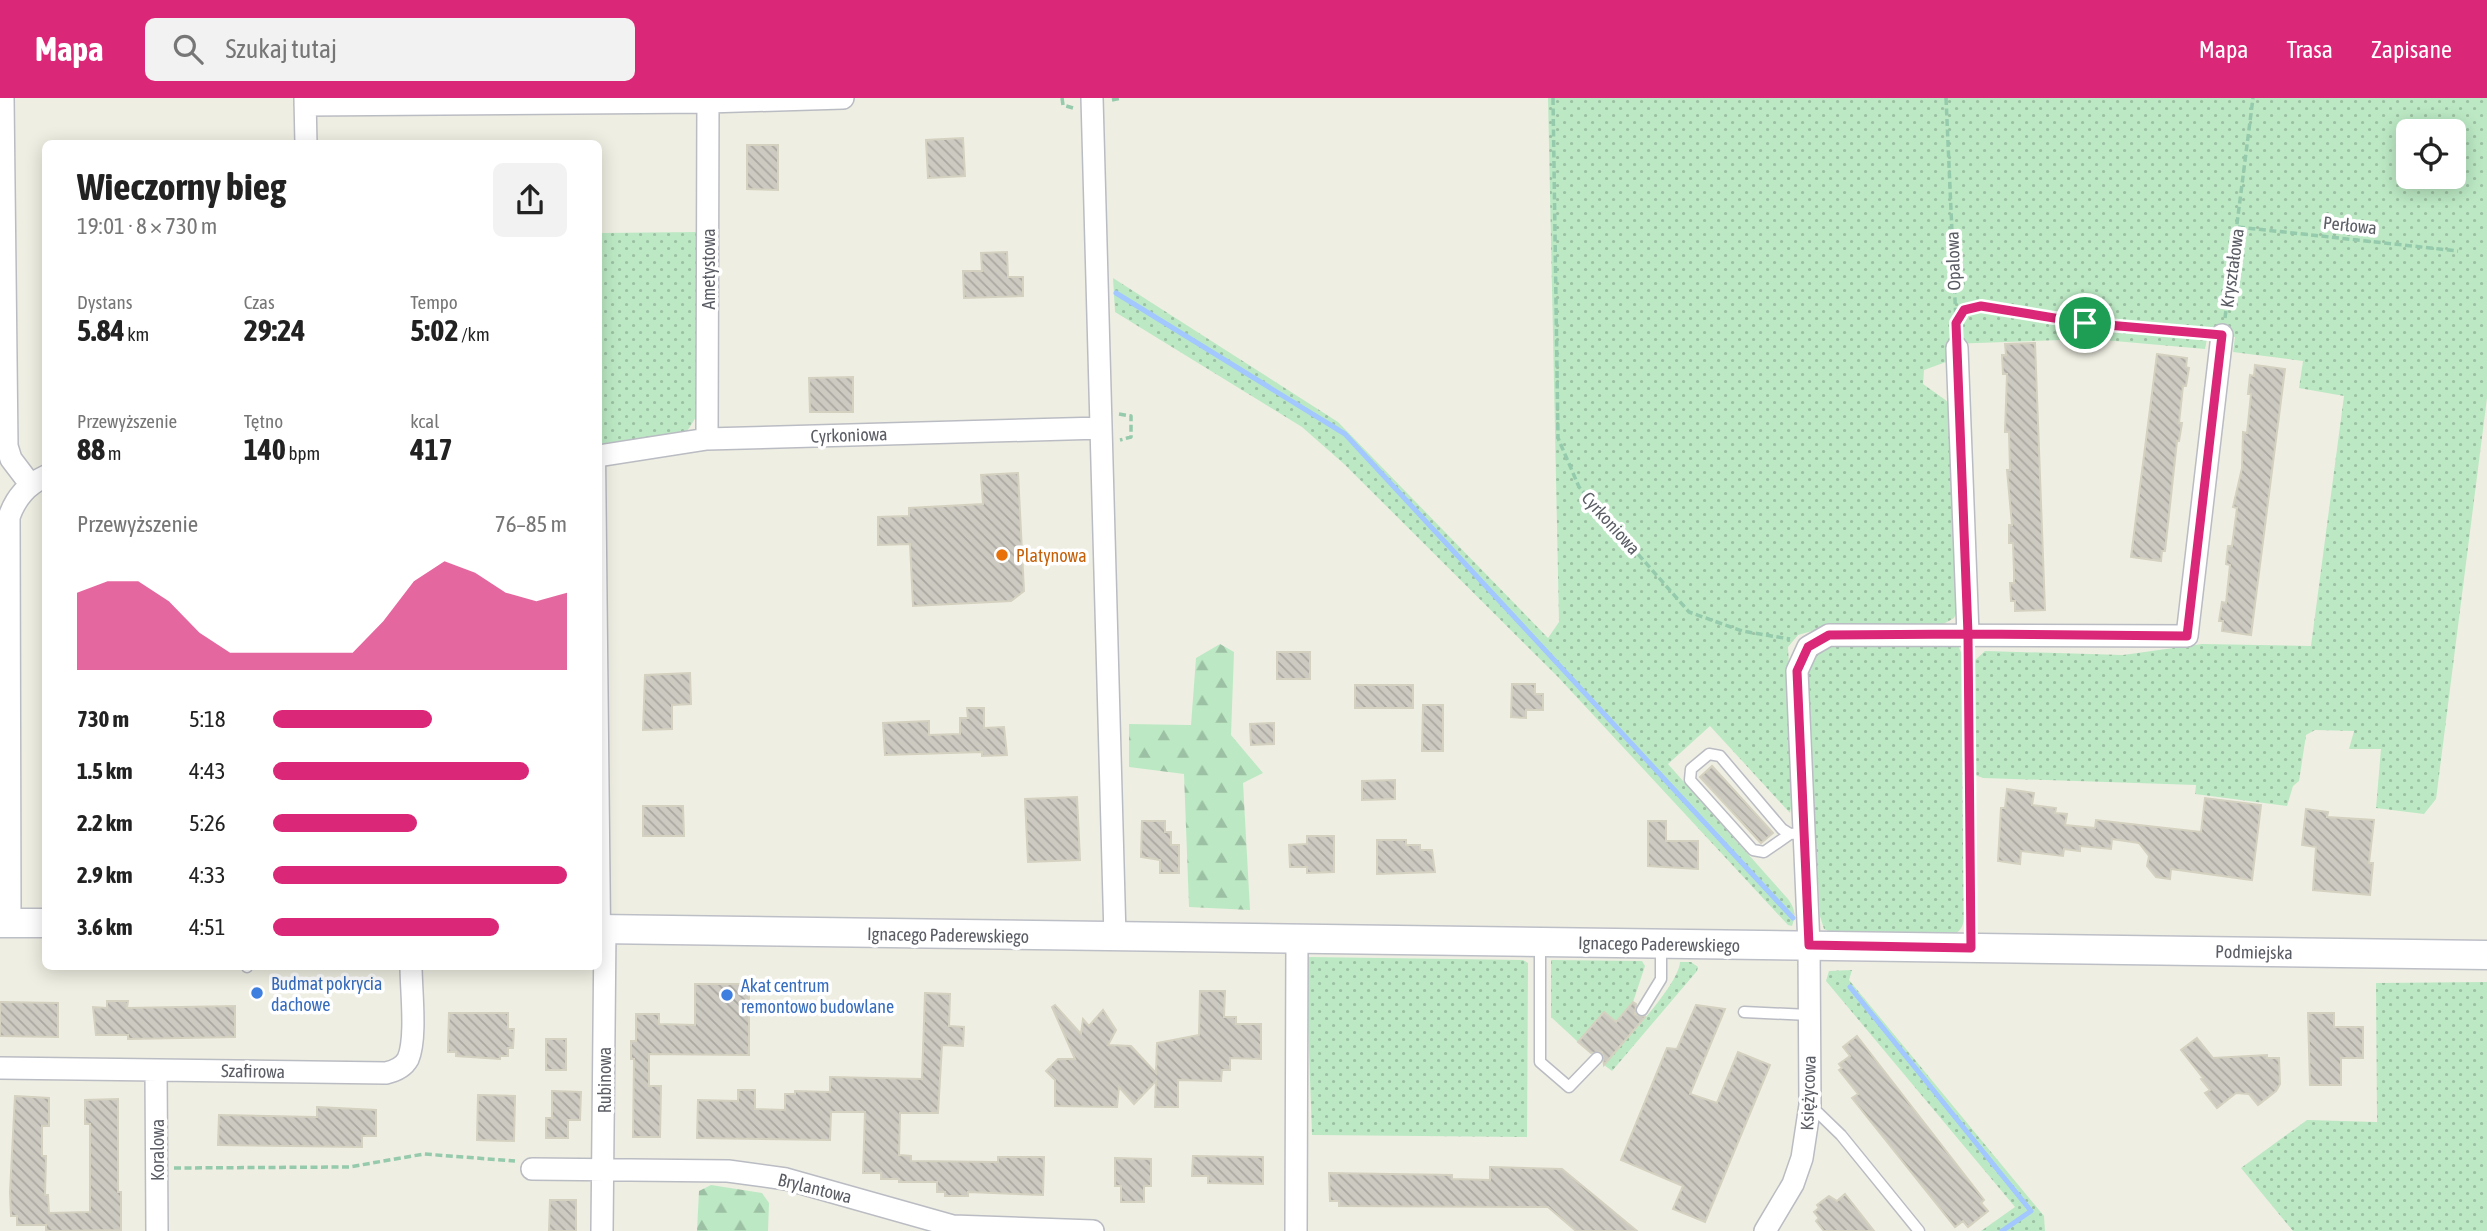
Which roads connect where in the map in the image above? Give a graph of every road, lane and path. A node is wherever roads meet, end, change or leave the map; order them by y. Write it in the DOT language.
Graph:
graph roads {
  1 [pos="3,98"];
  2 [pos="843,98"];
  3 [pos="1092,98"];
  4 [pos="1553,98"];
  5 [pos="1946,98"];
  6 [pos="2253,98"];
  7 [pos="708,100"];
  8 [pos="305,102"];
  9 [pos="306,140"];
  10 [pos="2238,227"];
  11 [pos="2458,251"];
  12 [pos="1956,323"];
  13 [pos="2222,335"];
  14 [pos="1957,348"];
  15 [pos="1101,428"];
  16 [pos="707,439"];
  17 [pos="602,456"];
  18 [pos="38,480"];
  19 [pos="1968,634"];
  20 [pos="1808,647"];
  21 [pos="1797,834"];
  22 [pos="5,923"];
  23 [pos="42,923"];
  24 [pos="602,929"];
  25 [pos="1115,937"];
  26 [pos="1297,939"];
  27 [pos="1540,943"];
  28 [pos="1661,944"];
  29 [pos="1809,945"];
  30 [pos="1971,948"];
  31 [pos="2021,949"];
  32 [pos="2487,955"];
  33 [pos="411,970"];
  34 [pos="1642,1010"];
  35 [pos="1744,1012"];
  36 [pos="1809,1016"];
  37 [pos="1597,1058"];
  38 [pos="0,1068"];
  39 [pos="156,1070"];
  40 [pos="1810,1105"];
  41 [pos="157,1168"];
  42 [pos="532,1169"];
  43 [pos="603,1171"];
  44 [pos="157,1231"];
  45 [pos="602,1231"];
  46 [pos="1094,1231"];
  47 [pos="1296,1231"];
  48 [pos="1765,1231"];
  49 [pos="1919,1231"];
  1 -- 18 [label="street"];
  2 -- 7 [label="street"];
  3 -- 15 [label="street"];
  4 -- 20 [label="path, Cyrkoniowa"];
  5 -- 12 [label="path, Opalowa"];
  6 -- 10 [label="path, Kryształowa"];
  7 -- 8 [label="street"];
  7 -- 16 [label="street, Ametystowa"];
  8 -- 9 [label="street"];
  10 -- 11 [label="path, Perłowa"];
  10 -- 13 [label="path, Kryształowa"];
  12 -- 13 [label="path"];
  12 -- 14 [label="path, Opalowa"];
  13 -- 19 [label="street"];
  14 -- 19 [label="street"];
  15 -- 16 [label="street, Cyrkoniowa"];
  15 -- 25 [label="street"];
  16 -- 17 [label="street, Cyrkoniowa"];
  18 -- 22 [label="street"];
  19 -- 20 [label="street"];
  19 -- 30 [label="lane"];
  20 -- 21 [label="street"];
  21 -- 21 [label="lane"];
  21 -- 29 [label="street"];
  22 -- 23 [label="street"];
  24 -- 25 [label="street, Ignacego Paderewskiego"];
  24 -- 43 [label="street, Rubinowa"];
  25 -- 26 [label="street, Ignacego Paderewskiego"];
  26 -- 27 [label="street, Ignacego Paderewskiego"];
  26 -- 47 [label="street"];
  27 -- 28 [label="street, Ignacego Paderewskiego"];
  27 -- 37 [label="lane"];
  28 -- 29 [label="street, Ignacego Paderewskiego"];
  28 -- 34 [label="lane"];
  29 -- 30 [label="street, Ignacego Paderewskiego"];
  29 -- 36 [label="street, Księżycowa"];
  30 -- 31 [label="street, Ignacego Paderewskiego"];
  31 -- 32 [label="street, Podmiejska"];
  33 -- 39 [label="street, Szafirowa"];
  35 -- 36 [label="lane"];
  36 -- 40 [label="street, Księżycowa"];
  38 -- 39 [label="street, Szafirowa"];
  39 -- 41 [label="street, Koralowa"];
  40 -- 48 [label="street, Księżycowa"];
  40 -- 49 [label="lane"];
  41 -- 42 [label="path"];
  41 -- 44 [label="street, Koralowa"];
  42 -- 43 [label="street, Brylantowa"];
  43 -- 45 [label="street, Rubinowa"];
  43 -- 46 [label="street, Brylantowa"];
}
